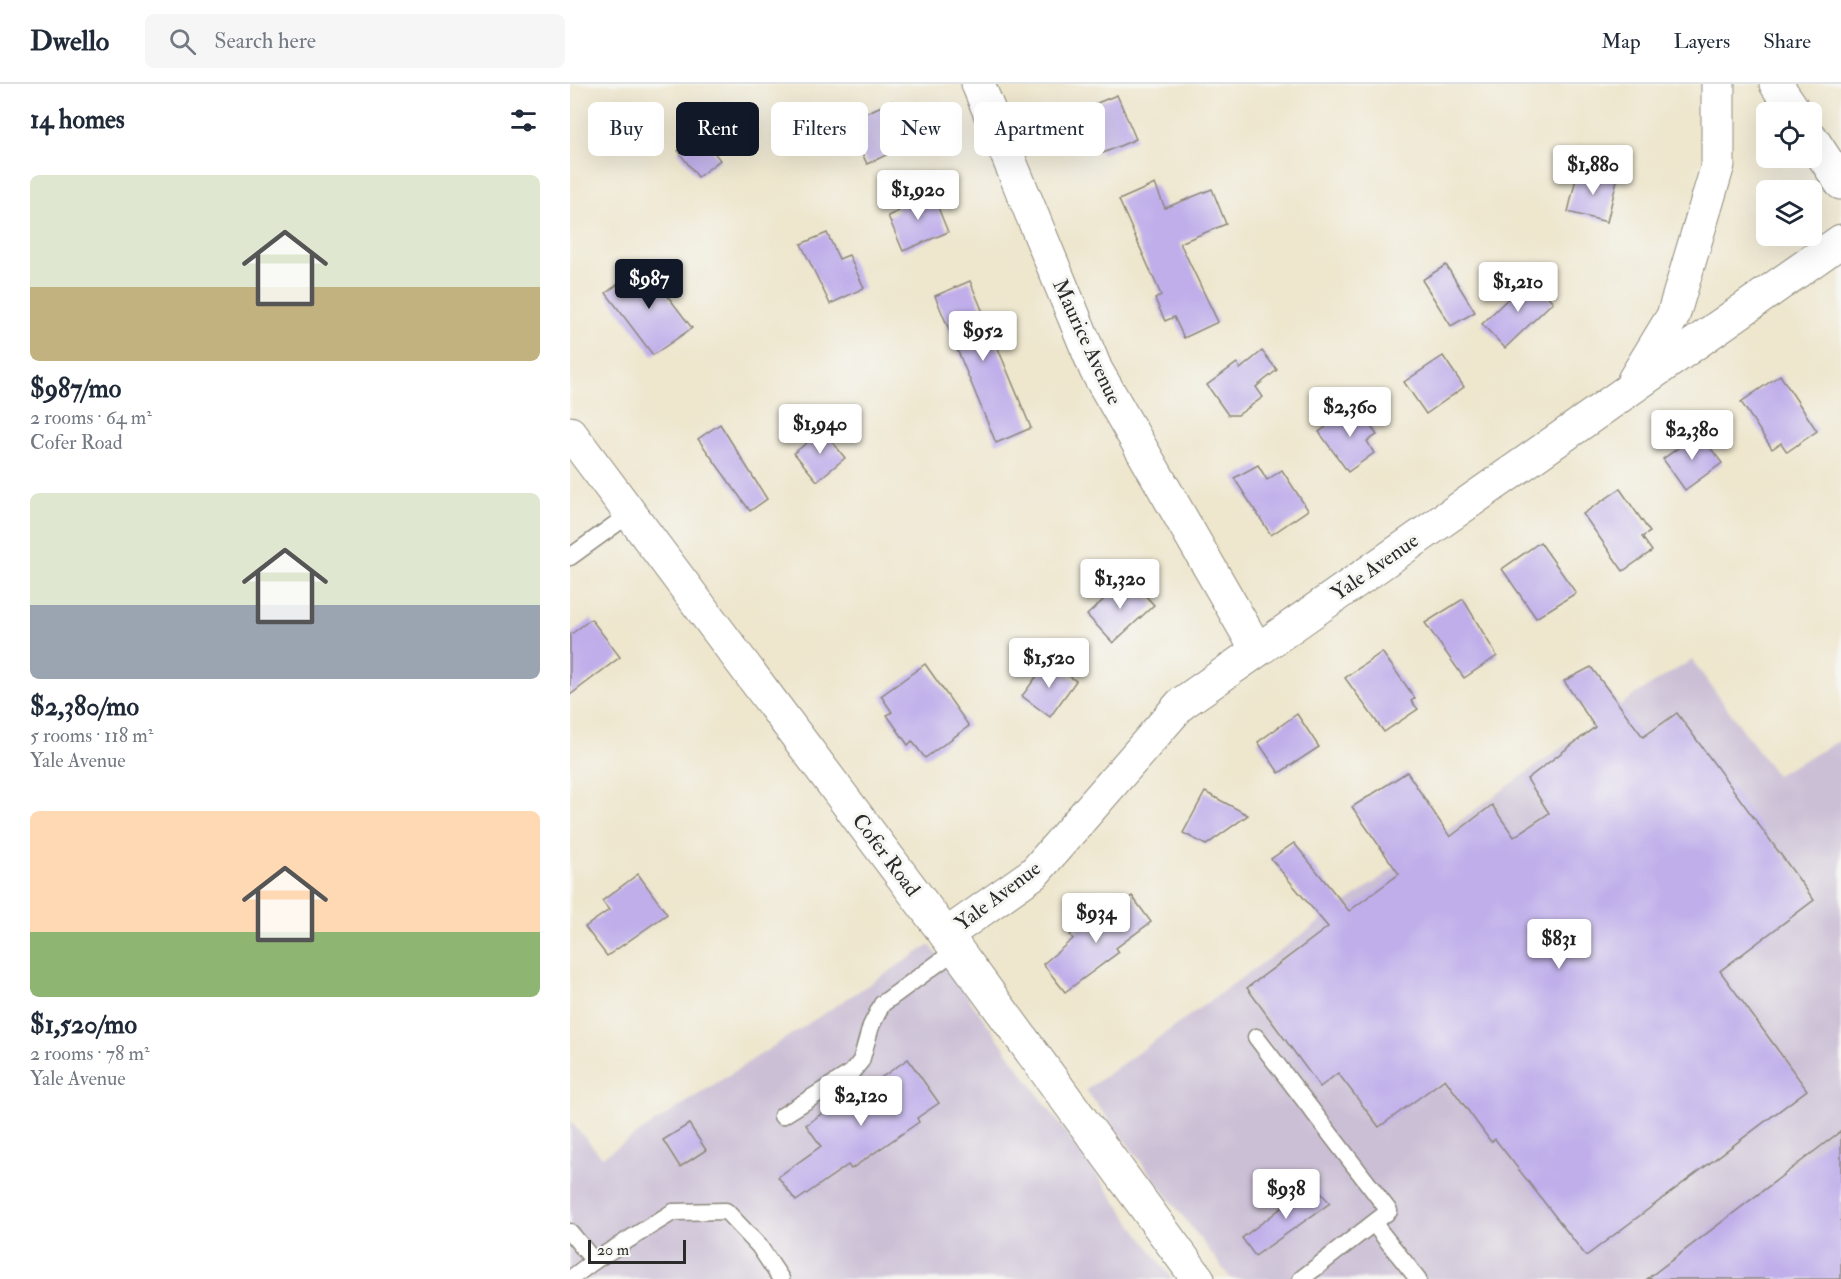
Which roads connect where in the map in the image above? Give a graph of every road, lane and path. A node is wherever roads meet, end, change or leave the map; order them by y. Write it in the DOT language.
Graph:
graph roads {
  1 [pos="978,84"];
  2 [pos="1718,84"];
  3 [pos="1776,84"];
  4 [pos="1788,102"];
  5 [pos="1822,154"];
  6 [pos="1841,183"];
  7 [pos="1841,241"];
  8 [pos="1628,390"];
  9 [pos="570,434"];
  10 [pos="631,513"];
  11 [pos="570,557"];
  12 [pos="1257,650"];
  13 [pos="951,943"];
  14 [pos="1256,1038"];
  15 [pos="782,1116"];
  16 [pos="1374,1224"];
  17 [pos="570,1232"];
  18 [pos="594,1261"];
  19 [pos="570,1279"];
  20 [pos="781,1279"];
  21 [pos="1198,1279"];
  22 [pos="1301,1279"];
  23 [pos="1418,1279"];
  1 -- 12 [label="street, Maurice Avenue"];
  2 -- 8 [label="street"];
  3 -- 4 [label="street"];
  5 -- 6 [label="street"];
  7 -- 8 [label="street, Yale Avenue"];
  8 -- 12 [label="street, Yale Avenue"];
  9 -- 10 [label="street, Cofer Road"];
  10 -- 11 [label="lane"];
  10 -- 13 [label="street, Cofer Road"];
  12 -- 13 [label="street, Yale Avenue"];
  13 -- 15 [label="lane"];
  13 -- 21 [label="street, Cofer Road"];
  14 -- 16 [label="lane"];
  16 -- 22 [label="lane"];
  16 -- 23 [label="lane"];
  17 -- 18 [label="lane"];
  18 -- 19 [label="lane"];
  18 -- 20 [label="lane"];
}
